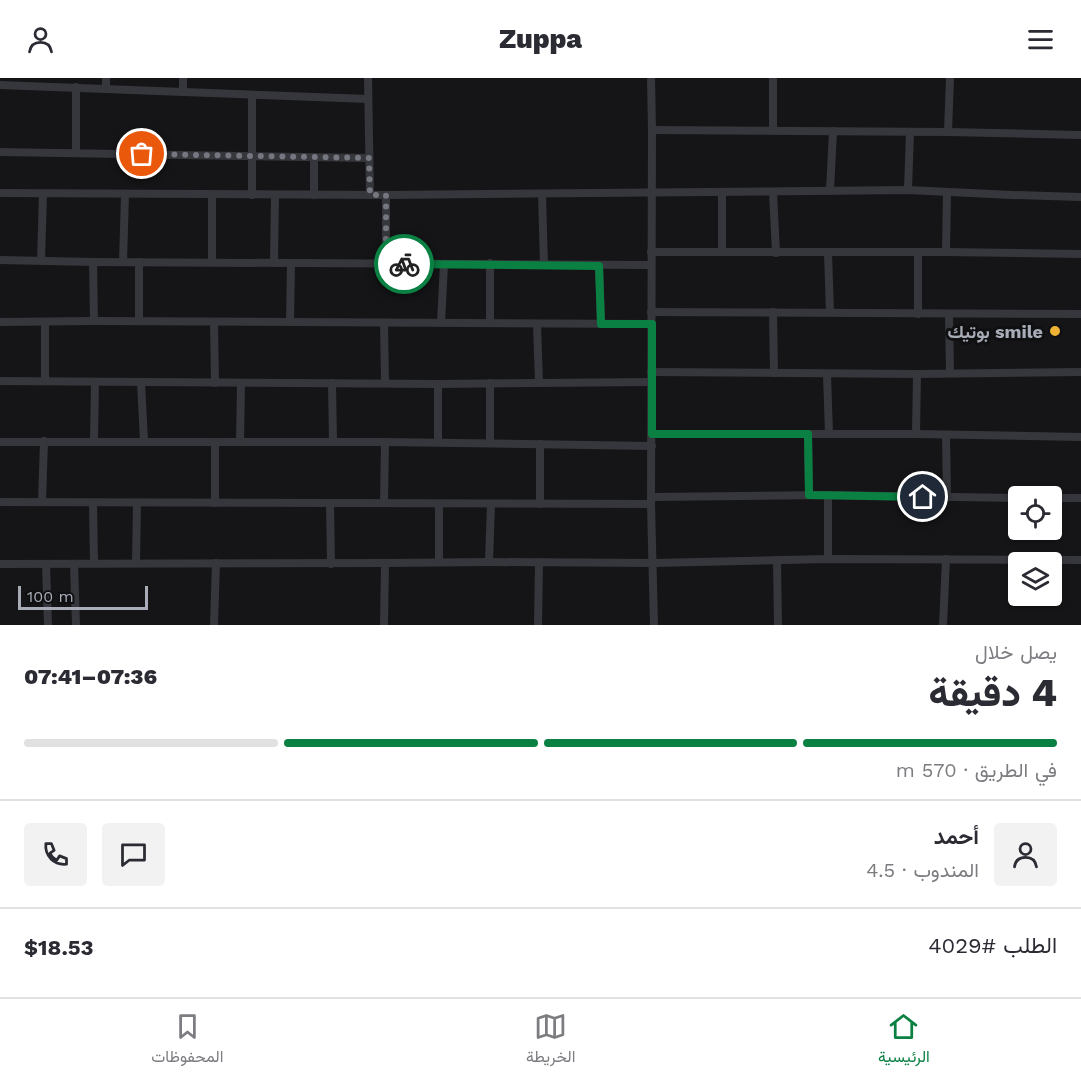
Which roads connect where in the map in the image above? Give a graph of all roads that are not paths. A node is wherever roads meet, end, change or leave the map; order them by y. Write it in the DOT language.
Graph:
graph roads {
  1 [pos="106,78"];
  2 [pos="183,78"];
  3 [pos="368,78"];
  4 [pos="651,78"];
  5 [pos="773,78"];
  6 [pos="950,78"];
  7 [pos="0,85"];
  8 [pos="76,87"];
  9 [pos="106,88"];
  10 [pos="183,91"];
  11 [pos="252,94"];
  12 [pos="368,99"];
  13 [pos="652,130"];
  14 [pos="773,130"];
  15 [pos="833,131"];
  16 [pos="910,132"];
  17 [pos="948,132"];
  18 [pos="1081,135"];
  19 [pos="0,152"];
  20 [pos="76,153"];
  21 [pos="251,156"];
  22 [pos="314,157"];
  23 [pos="369,158"];
  24 [pos="830,190"];
  25 [pos="908,190"];
  26 [pos="651,192"];
  27 [pos="722,192"];
  28 [pos="773,192"];
  29 [pos="947,192"];
  30 [pos="0,194"];
  31 [pos="43,194"];
  32 [pos="212,194"];
  33 [pos="542,194"];
  34 [pos="125,195"];
  35 [pos="252,195"];
  36 [pos="275,195"];
  37 [pos="314,195"];
  38 [pos="370,195"];
  39 [pos="386,195"];
  40 [pos="1081,197"];
  41 [pos="651,252"];
  42 [pos="722,252"];
  43 [pos="946,252"];
  44 [pos="776,253"];
  45 [pos="828,253"];
  46 [pos="918,253"];
  47 [pos="1081,254"];
  48 [pos="0,260"];
  49 [pos="41,261"];
  50 [pos="93,262"];
  51 [pos="123,262"];
  52 [pos="139,262"];
  53 [pos="212,262"];
  54 [pos="274,263"];
  55 [pos="291,263"];
  56 [pos="386,263"];
  57 [pos="444,264"];
  58 [pos="490,264"];
  59 [pos="544,265"];
  60 [pos="651,265"];
  61 [pos="599,266"];
  62 [pos="651,312"];
  63 [pos="773,312"];
  64 [pos="830,312"];
  65 [pos="918,314"];
  66 [pos="949,314"];
  67 [pos="1081,314"];
  68 [pos="94,321"];
  69 [pos="139,321"];
  70 [pos="0,322"];
  71 [pos="45,322"];
  72 [pos="214,322"];
  73 [pos="290,322"];
  74 [pos="384,323"];
  75 [pos="441,323"];
  76 [pos="490,323"];
  77 [pos="537,324"];
  78 [pos="601,324"];
  79 [pos="652,324"];
  80 [pos="651,372"];
  81 [pos="1081,372"];
  82 [pos="774,373"];
  83 [pos="950,373"];
  84 [pos="827,374"];
  85 [pos="917,374"];
  86 [pos="0,381"];
  87 [pos="45,381"];
  88 [pos="95,382"];
  89 [pos="141,382"];
  90 [pos="651,382"];
  91 [pos="215,383"];
  92 [pos="332,383"];
  93 [pos="385,383"];
  94 [pos="490,383"];
  95 [pos="539,383"];
  96 [pos="241,384"];
  97 [pos="438,384"];
  98 [pos="652,434"];
  99 [pos="808,434"];
  100 [pos="829,434"];
  101 [pos="916,434"];
  102 [pos="946,435"];
  103 [pos="1081,437"];
  104 [pos="44,441"];
  105 [pos="94,441"];
  106 [pos="0,442"];
  107 [pos="144,442"];
  108 [pos="215,442"];
  109 [pos="240,442"];
  110 [pos="333,442"];
  111 [pos="385,442"];
  112 [pos="438,442"];
  113 [pos="490,443"];
  114 [pos="540,444"];
  115 [pos="652,446"];
  116 [pos="809,495"];
  117 [pos="828,495"];
  118 [pos="947,497"];
  119 [pos="1008,498"];
  120 [pos="1062,498"];
  121 [pos="1081,498"];
  122 [pos="651,501"];
  123 [pos="0,502"];
  124 [pos="42,502"];
  125 [pos="215,502"];
  126 [pos="330,502"];
  127 [pos="93,503"];
  128 [pos="137,503"];
  129 [pos="384,503"];
  130 [pos="439,504"];
  131 [pos="491,504"];
  132 [pos="540,504"];
  133 [pos="828,559"];
  134 [pos="946,559"];
  135 [pos="777,560"];
  136 [pos="1081,560"];
  137 [pos="439,562"];
  138 [pos="489,562"];
  139 [pos="539,562"];
  140 [pos="94,563"];
  141 [pos="136,563"];
  142 [pos="216,563"];
  143 [pos="385,563"];
  144 [pos="653,563"];
  145 [pos="0,564"];
  146 [pos="46,564"];
  147 [pos="74,564"];
  148 [pos="331,564"];
  149 [pos="48,625"];
  150 [pos="76,625"];
  151 [pos="214,625"];
  152 [pos="384,625"];
  153 [pos="538,625"];
  154 [pos="654,625"];
  155 [pos="778,625"];
  156 [pos="943,625"];
  1 -- 9 [label="street"];
  2 -- 10 [label="street"];
  3 -- 12 [label="street"];
  4 -- 13 [label="street"];
  5 -- 14 [label="street"];
  6 -- 17 [label="street"];
  7 -- 8 [label="street"];
  8 -- 9 [label="street"];
  8 -- 20 [label="street"];
  9 -- 10 [label="street"];
  10 -- 11 [label="street"];
  11 -- 12 [label="street"];
  11 -- 21 [label="street"];
  12 -- 23 [label="street"];
  13 -- 14 [label="street"];
  13 -- 26 [label="street"];
  14 -- 15 [label="street"];
  15 -- 16 [label="street"];
  15 -- 24 [label="street"];
  16 -- 17 [label="street"];
  16 -- 25 [label="street"];
  17 -- 18 [label="street"];
  19 -- 20 [label="street"];
  20 -- 21 [label="street"];
  21 -- 22 [label="street"];
  21 -- 35 [label="street"];
  22 -- 23 [label="street"];
  22 -- 37 [label="street"];
  23 -- 38 [label="street"];
  24 -- 25 [label="street"];
  24 -- 28 [label="street"];
  25 -- 29 [label="street"];
  26 -- 27 [label="street"];
  26 -- 33 [label="street"];
  26 -- 41 [label="street"];
  27 -- 28 [label="street"];
  27 -- 42 [label="street"];
  28 -- 44 [label="street"];
  29 -- 40 [label="street"];
  29 -- 43 [label="street"];
  30 -- 31 [label="street"];
  31 -- 34 [label="street"];
  31 -- 49 [label="street"];
  32 -- 34 [label="street"];
  32 -- 35 [label="street"];
  32 -- 53 [label="street"];
  33 -- 39 [label="street"];
  33 -- 59 [label="street"];
  34 -- 51 [label="street"];
  35 -- 36 [label="street"];
  36 -- 37 [label="street"];
  36 -- 54 [label="street"];
  37 -- 38 [label="street"];
  38 -- 39 [label="street"];
  39 -- 56 [label="street"];
  41 -- 42 [label="street"];
  41 -- 60 [label="street"];
  42 -- 44 [label="street"];
  43 -- 46 [label="street"];
  43 -- 47 [label="street"];
  44 -- 45 [label="street"];
  45 -- 46 [label="street"];
  45 -- 64 [label="street"];
  46 -- 65 [label="street"];
  48 -- 49 [label="street"];
  49 -- 50 [label="street"];
  50 -- 51 [label="street"];
  50 -- 68 [label="street"];
  51 -- 52 [label="street"];
  52 -- 53 [label="street"];
  52 -- 69 [label="street"];
  53 -- 54 [label="street"];
  54 -- 55 [label="street"];
  55 -- 56 [label="street"];
  55 -- 73 [label="street"];
  56 -- 57 [label="street"];
  57 -- 58 [label="street"];
  57 -- 75 [label="street"];
  58 -- 59 [label="street"];
  58 -- 76 [label="street"];
  59 -- 61 [label="street"];
  60 -- 61 [label="street"];
  60 -- 62 [label="street"];
  61 -- 78 [label="street"];
  62 -- 63 [label="street"];
  62 -- 79 [label="street"];
  63 -- 64 [label="street"];
  63 -- 82 [label="street"];
  64 -- 65 [label="street"];
  65 -- 66 [label="street"];
  66 -- 67 [label="street"];
  66 -- 83 [label="street"];
  68 -- 69 [label="street"];
  68 -- 71 [label="street"];
  69 -- 72 [label="street"];
  70 -- 71 [label="street"];
  71 -- 87 [label="street"];
  72 -- 73 [label="street"];
  72 -- 91 [label="street"];
  73 -- 74 [label="street"];
  74 -- 75 [label="street"];
  74 -- 93 [label="street"];
  75 -- 76 [label="street"];
  76 -- 77 [label="street"];
  77 -- 78 [label="street"];
  77 -- 95 [label="street"];
  78 -- 79 [label="street"];
  79 -- 80 [label="street"];
  80 -- 82 [label="street"];
  80 -- 90 [label="street"];
  81 -- 83 [label="street"];
  82 -- 84 [label="street"];
  83 -- 85 [label="street"];
  84 -- 85 [label="street"];
  84 -- 100 [label="street"];
  85 -- 101 [label="street"];
  86 -- 87 [label="street"];
  87 -- 88 [label="street"];
  88 -- 89 [label="street"];
  88 -- 105 [label="street"];
  89 -- 91 [label="street"];
  89 -- 107 [label="street"];
  90 -- 95 [label="street"];
  90 -- 98 [label="street"];
  91 -- 96 [label="street"];
  92 -- 93 [label="street"];
  92 -- 96 [label="street"];
  92 -- 110 [label="street"];
  93 -- 97 [label="street"];
  94 -- 95 [label="street"];
  94 -- 97 [label="street"];
  94 -- 113 [label="street"];
  96 -- 109 [label="street"];
  97 -- 112 [label="street"];
  98 -- 99 [label="street"];
  98 -- 115 [label="street"];
  99 -- 100 [label="street"];
  99 -- 116 [label="street"];
  100 -- 101 [label="street"];
  101 -- 102 [label="street"];
  102 -- 103 [label="street"];
  102 -- 118 [label="street"];
  104 -- 105 [label="street"];
  104 -- 106 [label="street"];
  104 -- 124 [label="street"];
  105 -- 107 [label="street"];
  107 -- 108 [label="street"];
  108 -- 109 [label="street"];
  108 -- 125 [label="street"];
  109 -- 110 [label="street"];
  110 -- 111 [label="street"];
  111 -- 112 [label="street"];
  111 -- 129 [label="street"];
  112 -- 113 [label="street"];
  113 -- 114 [label="street"];
  114 -- 115 [label="street"];
  114 -- 132 [label="street"];
  115 -- 122 [label="street"];
  116 -- 117 [label="street"];
  116 -- 122 [label="street"];
  117 -- 118 [label="street"];
  117 -- 133 [label="street"];
  118 -- 119 [label="street"];
  120 -- 121 [label="street"];
  122 -- 132 [label="street"];
  122 -- 144 [label="street"];
  123 -- 124 [label="street"];
  124 -- 127 [label="street"];
  125 -- 126 [label="street"];
  125 -- 128 [label="street"];
  126 -- 129 [label="street"];
  126 -- 148 [label="street"];
  127 -- 128 [label="street"];
  127 -- 140 [label="street"];
  128 -- 141 [label="street"];
  129 -- 130 [label="street"];
  130 -- 131 [label="street"];
  130 -- 137 [label="street"];
  131 -- 132 [label="street"];
  131 -- 138 [label="street"];
  133 -- 134 [label="street"];
  133 -- 135 [label="street"];
  134 -- 136 [label="street"];
  134 -- 156 [label="street"];
  135 -- 144 [label="street"];
  135 -- 155 [label="street"];
  137 -- 138 [label="street"];
  137 -- 143 [label="street"];
  138 -- 139 [label="street"];
  139 -- 144 [label="street"];
  139 -- 153 [label="street"];
  140 -- 141 [label="street"];
  140 -- 147 [label="street"];
  141 -- 142 [label="street"];
  142 -- 148 [label="street"];
  142 -- 151 [label="street"];
  143 -- 148 [label="street"];
  143 -- 152 [label="street"];
  144 -- 154 [label="street"];
  145 -- 146 [label="street"];
  146 -- 147 [label="street"];
  146 -- 149 [label="street"];
  147 -- 150 [label="street"];
}
